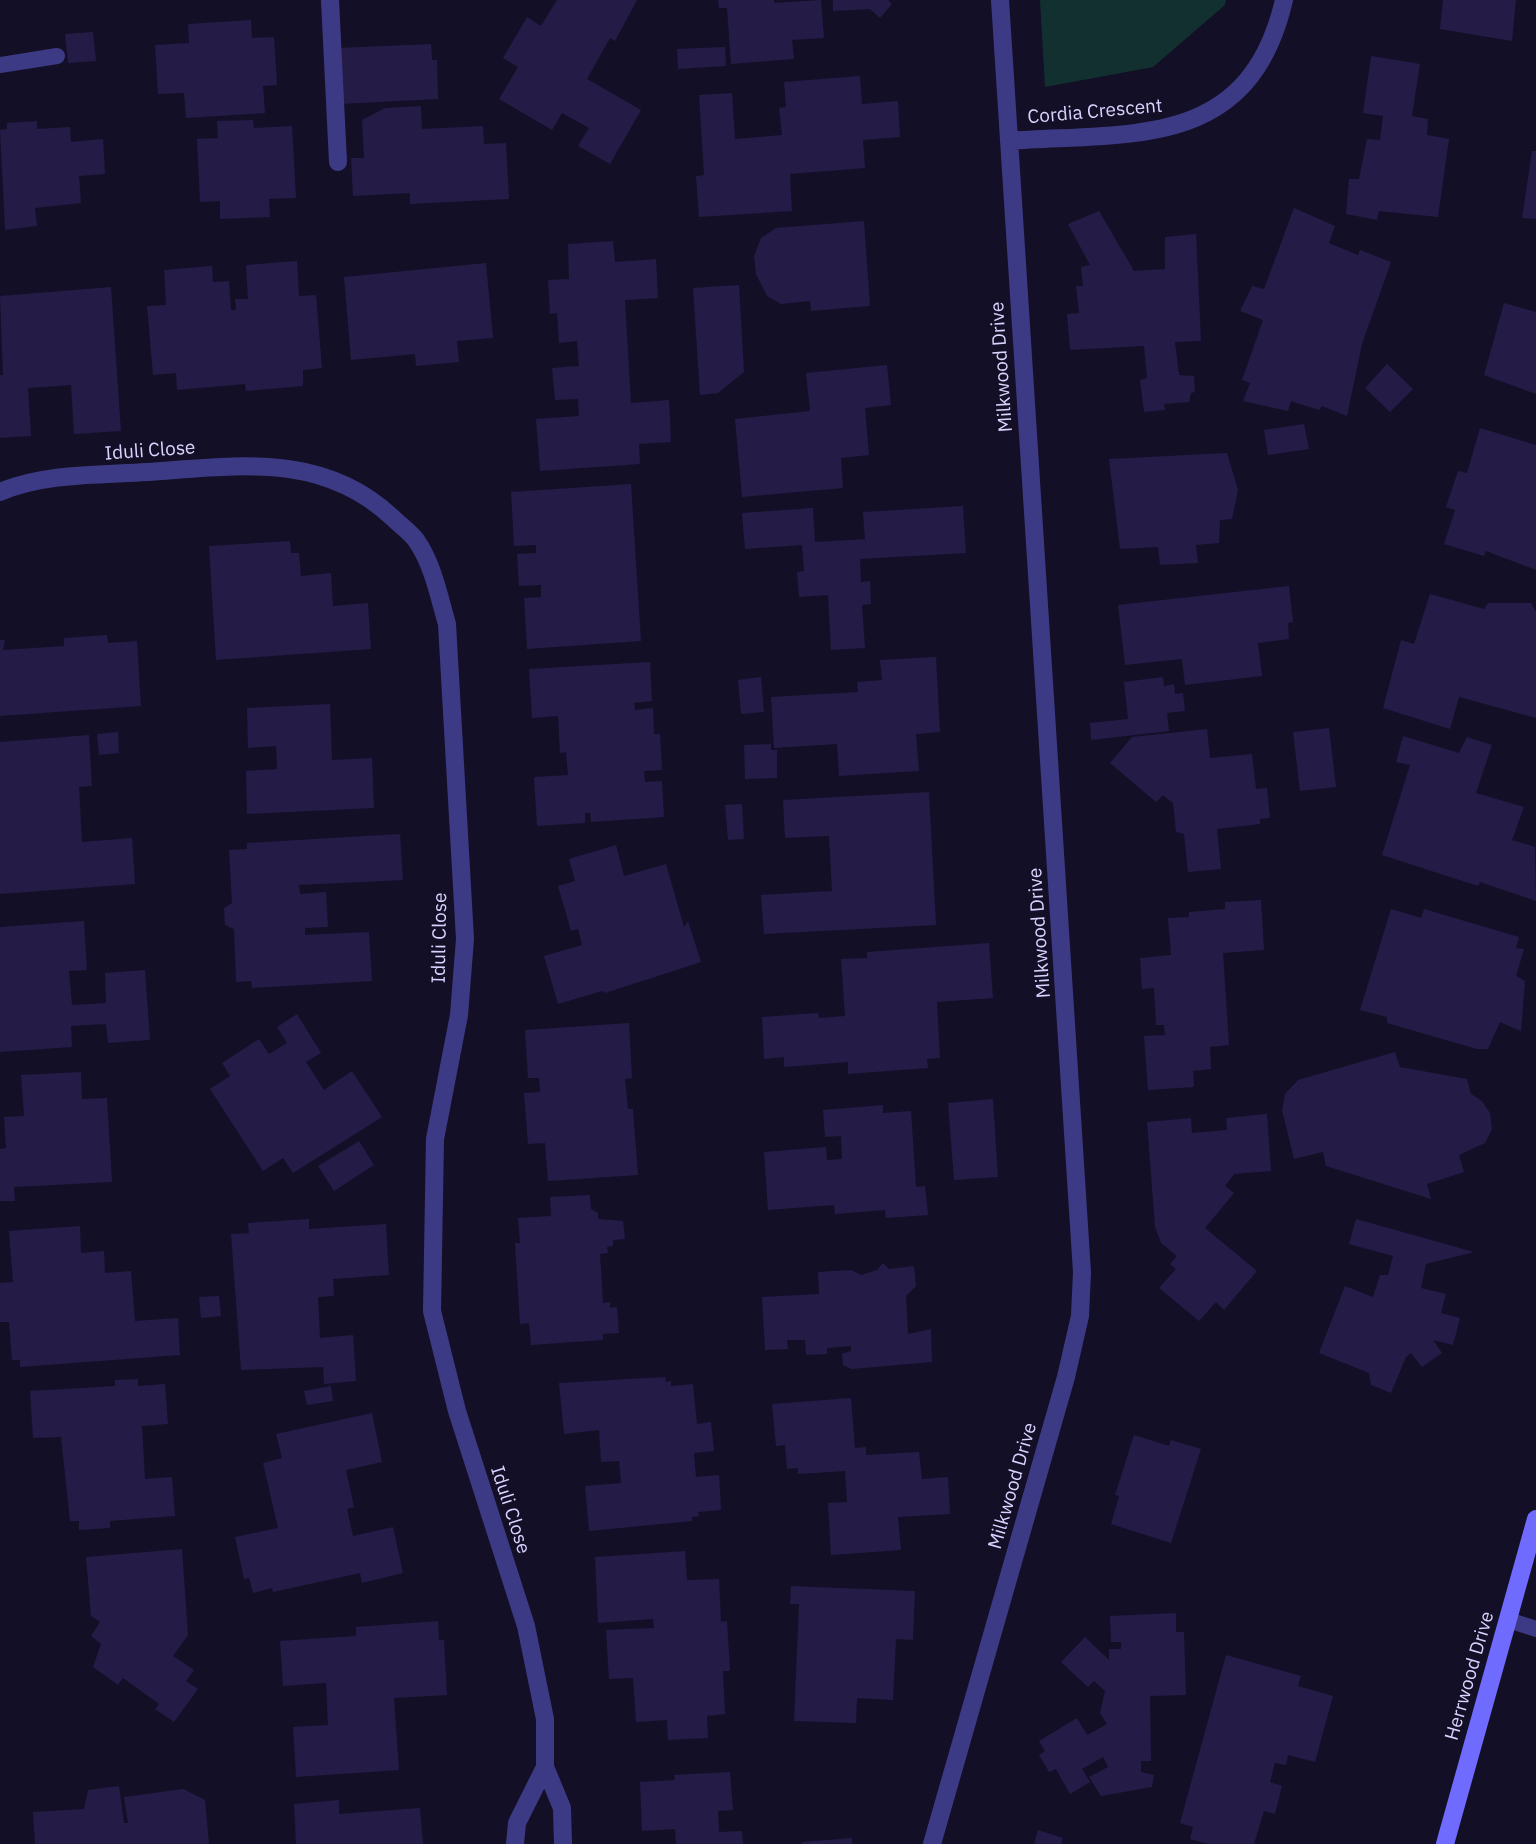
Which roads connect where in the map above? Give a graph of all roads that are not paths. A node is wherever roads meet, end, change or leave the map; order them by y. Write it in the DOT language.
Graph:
graph roads {
  1 [pos="330,0"];
  2 [pos="1000,0"];
  3 [pos="1284,0"];
  4 [pos="57,56"];
  5 [pos="0,65"];
  6 [pos="1009,141"];
  7 [pos="338,162"];
  8 [pos="0,492"];
  9 [pos="1536,1520"];
  10 [pos="1508,1620"];
  11 [pos="1536,1629"];
  12 [pos="545,1767"];
  13 [pos="515,1844"];
  14 [pos="563,1844"];
  15 [pos="932,1844"];
  16 [pos="1445,1844"];
  1 -- 7 [label="street"];
  2 -- 6 [label="street, Milkwood Drive"];
  3 -- 6 [label="street, Cordia Crescent"];
  4 -- 5 [label="lane"];
  6 -- 15 [label="street, Milkwood Drive"];
  8 -- 12 [label="street, Iduli Close"];
  9 -- 10 [label="street, Herrwood Drive"];
  10 -- 11 [label="lane"];
  10 -- 16 [label="street, Herrwood Drive"];
  12 -- 13 [label="street, Iduli Close"];
  12 -- 14 [label="street, Iduli Close"];
}
